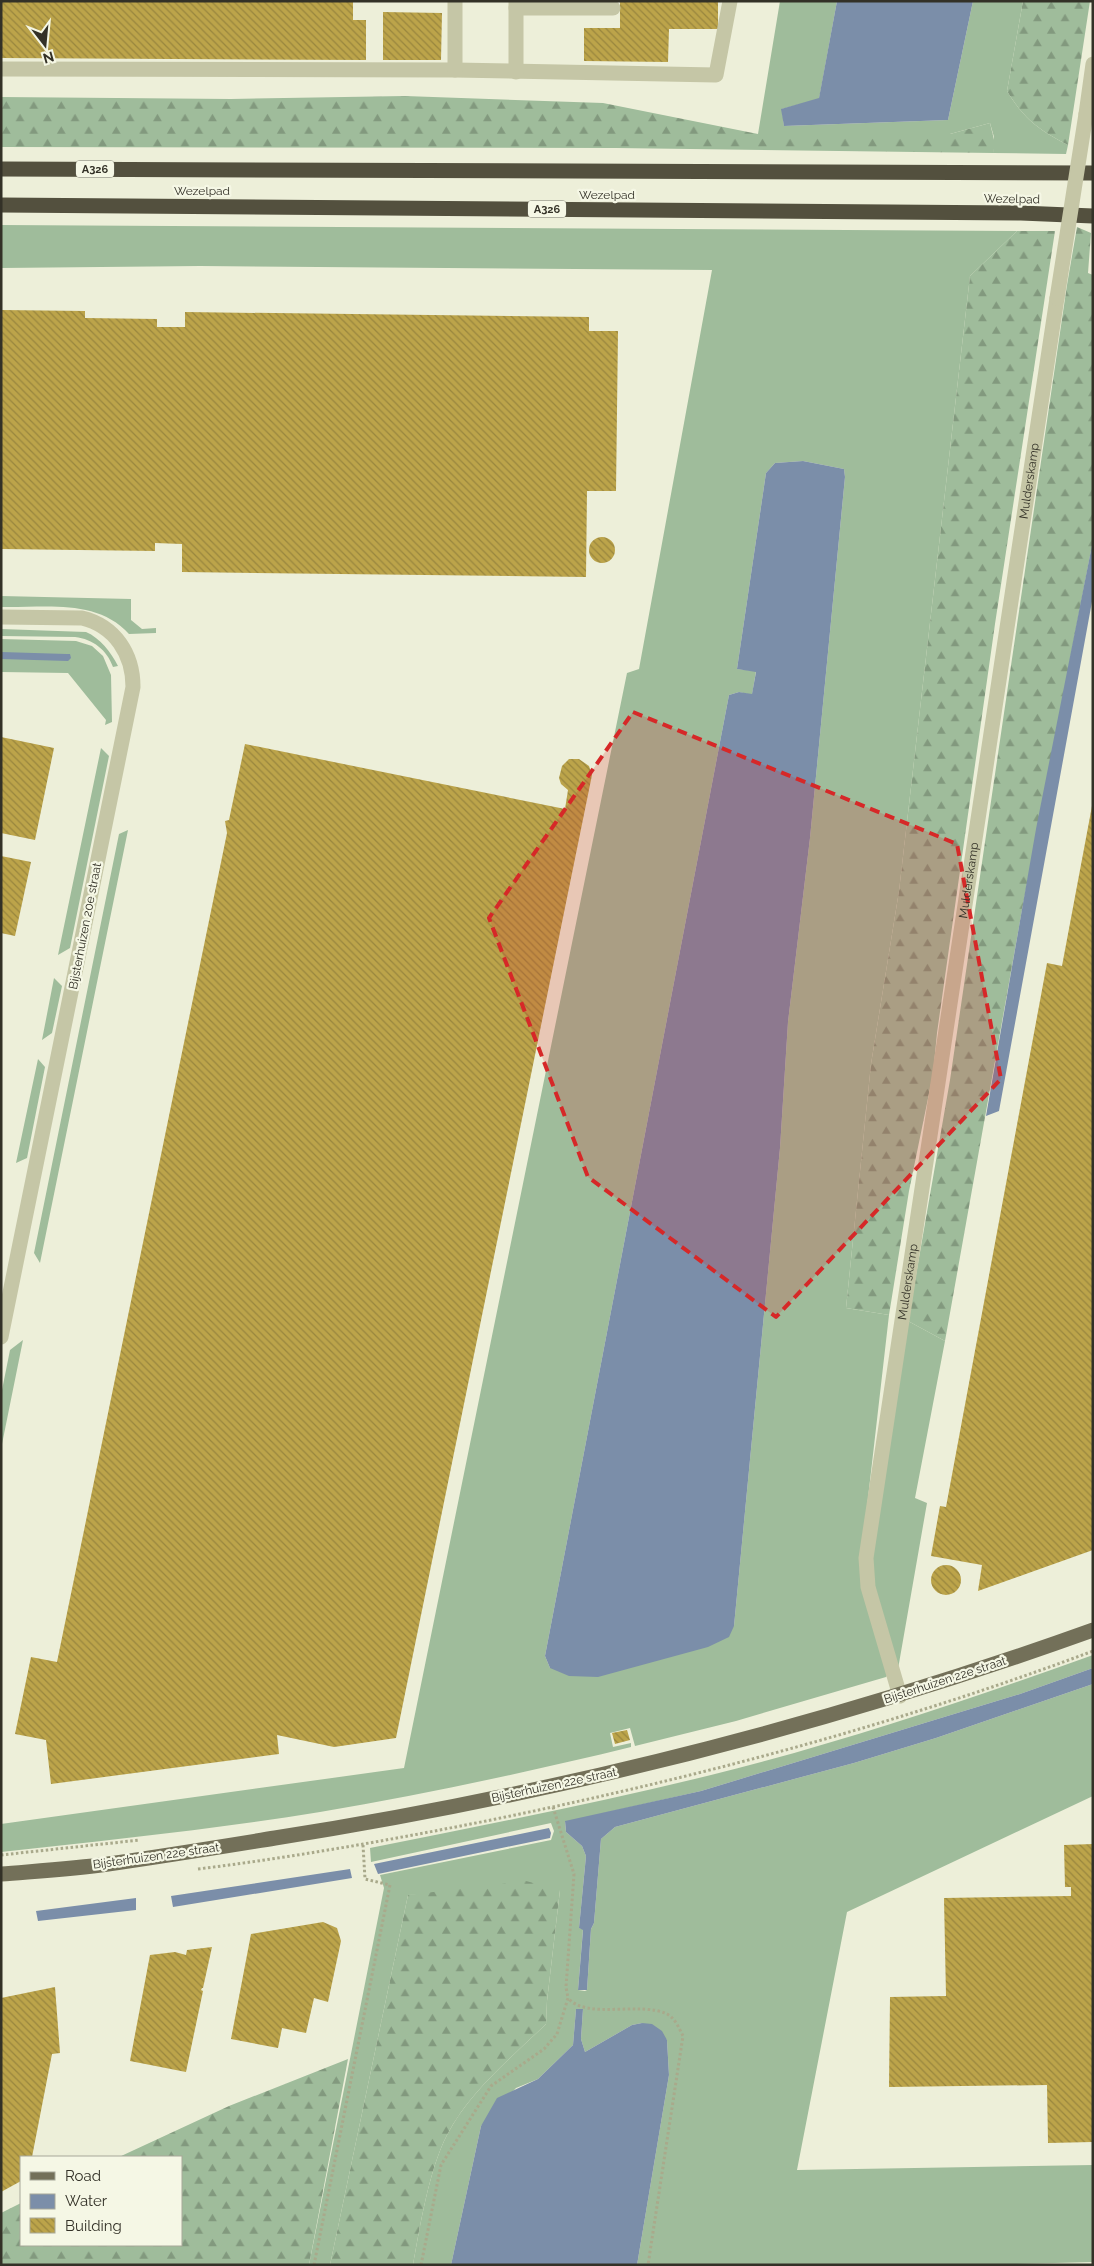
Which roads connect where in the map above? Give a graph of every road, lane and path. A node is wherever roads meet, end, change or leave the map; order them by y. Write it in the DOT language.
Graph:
graph roads {
  1 [pos="455,1"];
  2 [pos="730,1"];
  3 [pos="516,4"];
  4 [pos="613,8"];
  5 [pos="1093,64"];
  6 [pos="1,69"];
  7 [pos="455,70"];
  8 [pos="516,72"];
  9 [pos="1,169"];
  10 [pos="1093,173"];
  11 [pos="1,205"];
  12 [pos="1093,216"];
  13 [pos="1,617"];
  14 [pos="1,1337"];
  15 [pos="1093,1630"];
  16 [pos="900,1696"];
  17 [pos="554,1807"];
  18 [pos="148,1839"];
  19 [pos="362,1845"];
  20 [pos="1,1855"];
  21 [pos="1,1874"];
  22 [pos="568,1998"];
  23 [pos="314,2265"];
  24 [pos="421,2265"];
  25 [pos="648,2265"];
  1 -- 7 [label="street"];
  2 -- 8 [label="street"];
  3 -- 4 [label="street"];
  3 -- 8 [label="street"];
  5 -- 16 [label="street, Mulderskamp, bridge"];
  6 -- 7 [label="street"];
  7 -- 8 [label="street"];
  9 -- 10 [label="highway, Wezelpad / A326"];
  11 -- 12 [label="highway, Wezelpad / A326"];
  13 -- 14 [label="street, Bijsterhuizen 20e straat"];
  15 -- 16 [label="main road, Bijsterhuizen 22e straat"];
  16 -- 21 [label="main road, Bijsterhuizen 22e straat"];
  17 -- 22 [label="path"];
  18 -- 20 [label="path, Bijsterhuizen 22e straat"];
  19 -- 23 [label="path"];
  22 -- 24 [label="path"];
  22 -- 25 [label="path"];
}
